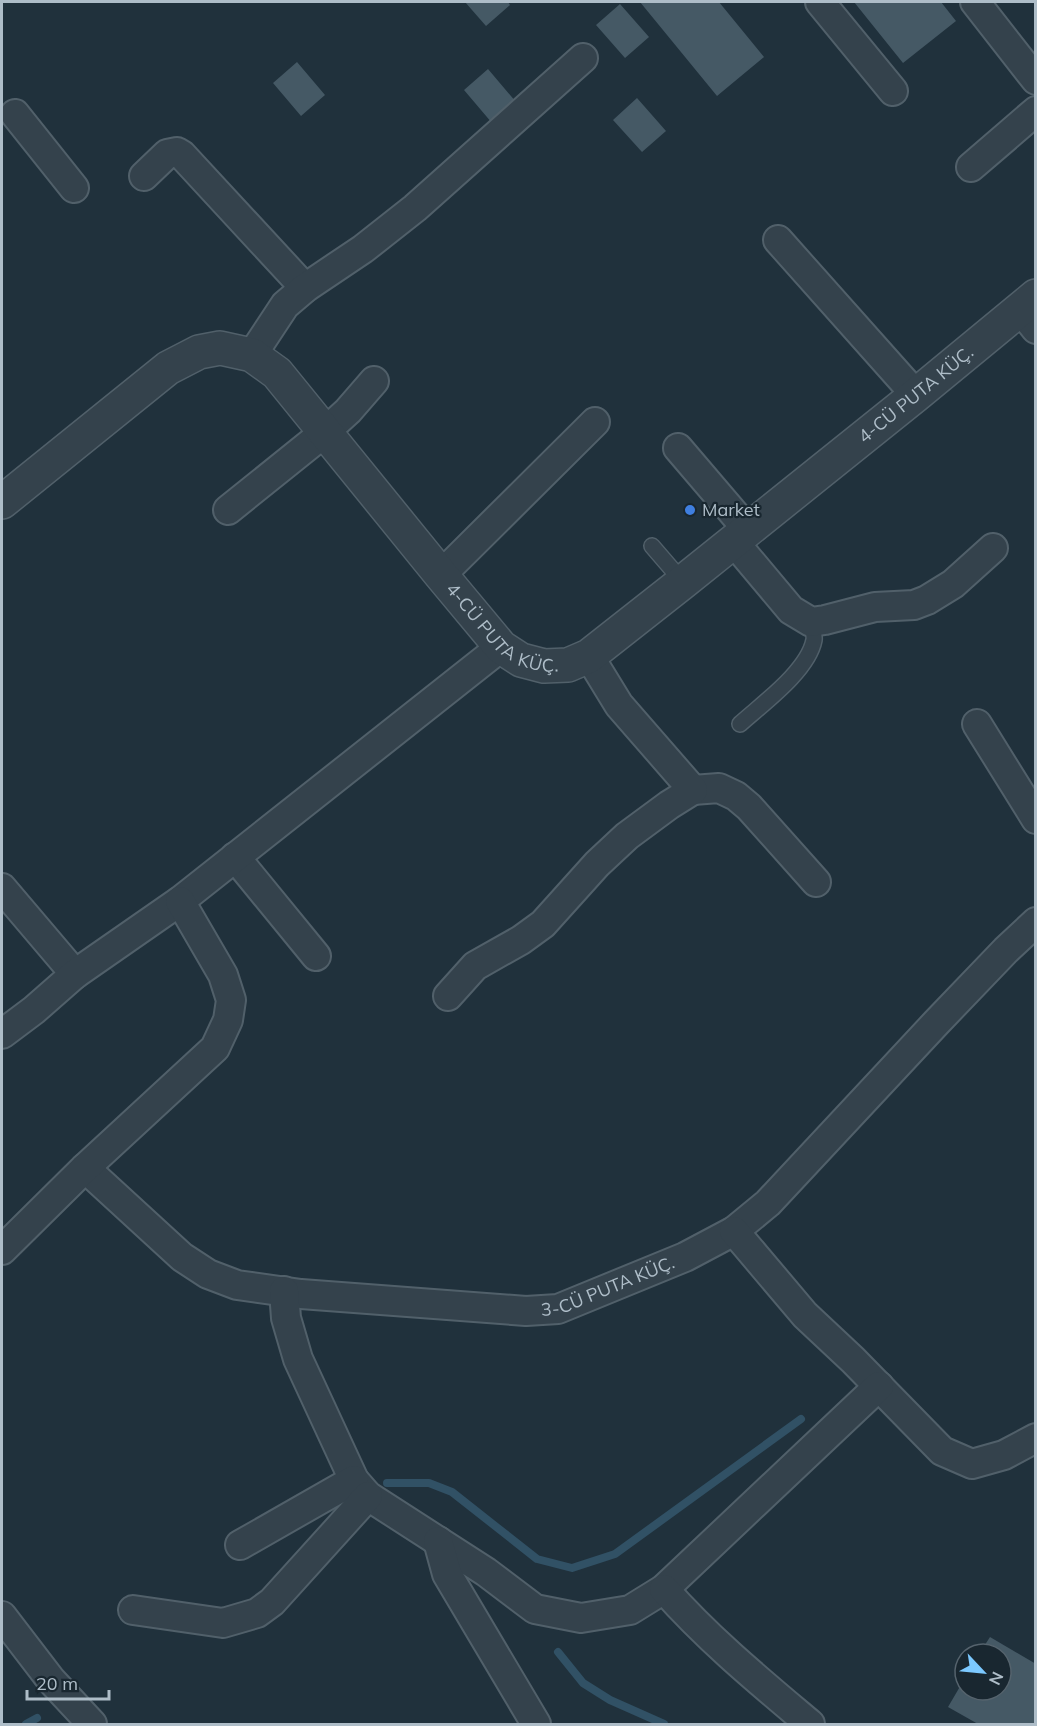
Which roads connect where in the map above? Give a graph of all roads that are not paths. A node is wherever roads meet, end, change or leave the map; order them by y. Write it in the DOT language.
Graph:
graph roads {
  1 [pos="820,2"];
  2 [pos="975,2"];
  3 [pos="583,58"];
  4 [pos="1035,80"];
  5 [pos="893,91"];
  6 [pos="1035,111"];
  7 [pos="6,113"];
  8 [pos="971,167"];
  9 [pos="144,176"];
  10 [pos="74,188"];
  11 [pos="778,240"];
  12 [pos="305,288"];
  13 [pos="1030,311"];
  14 [pos="252,355"];
  15 [pos="374,381"];
  16 [pos="916,395"];
  17 [pos="595,423"];
  18 [pos="325,432"];
  19 [pos="678,448"];
  20 [pos="2,502"];
  21 [pos="228,510"];
  22 [pos="741,536"];
  23 [pos="652,546"];
  24 [pos="993,548"];
  25 [pos="441,575"];
  26 [pos="683,582"];
  27 [pos="811,622"];
  28 [pos="501,647"];
  29 [pos="589,656"];
  30 [pos="740,724"];
  31 [pos="977,724"];
  32 [pos="693,790"];
  33 [pos="1035,819"];
  34 [pos="236,857"];
  35 [pos="816,882"];
  36 [pos="2,888"];
  37 [pos="180,901"];
  38 [pos="1035,922"];
  39 [pos="316,956"];
  40 [pos="75,974"];
  41 [pos="448,996"];
  42 [pos="2,1034"];
  43 [pos="85,1168"];
  44 [pos="734,1231"];
  45 [pos="2,1250"];
  46 [pos="284,1291"];
  47 [pos="879,1386"];
  48 [pos="1035,1438"];
  49 [pos="361,1488"];
  50 [pos="438,1541"];
  51 [pos="240,1545"];
  52 [pos="664,1589"];
  53 [pos="133,1610"];
  54 [pos="2,1616"];
  55 [pos="92,1725"];
  56 [pos="536,1725"];
  57 [pos="810,1725"];
  1 -- 5 [label="street"];
  2 -- 4 [label="street"];
  3 -- 12 [label="street"];
  6 -- 8 [label="street"];
  7 -- 10 [label="street"];
  9 -- 12 [label="street"];
  11 -- 16 [label="street"];
  12 -- 14 [label="street"];
  13 -- 16 [label="street, 4-CÜ PUTA KÜÇ."];
  14 -- 18 [label="street, 4-CÜ PUTA KÜÇ."];
  14 -- 20 [label="street, 4-CÜ PUTA KÜÇ."];
  15 -- 18 [label="street"];
  16 -- 22 [label="street, 4-CÜ PUTA KÜÇ."];
  17 -- 25 [label="street"];
  18 -- 21 [label="street"];
  18 -- 25 [label="street, 4-CÜ PUTA KÜÇ."];
  19 -- 22 [label="street"];
  22 -- 26 [label="street, 4-CÜ PUTA KÜÇ."];
  22 -- 27 [label="street"];
  23 -- 26 [label="lane"];
  24 -- 27 [label="street"];
  25 -- 28 [label="street, 4-CÜ PUTA KÜÇ."];
  26 -- 29 [label="street, 4-CÜ PUTA KÜÇ."];
  27 -- 30 [label="lane"];
  28 -- 29 [label="street, 4-CÜ PUTA KÜÇ."];
  28 -- 34 [label="street"];
  29 -- 32 [label="street"];
  31 -- 33 [label="street"];
  32 -- 35 [label="street"];
  32 -- 41 [label="street"];
  34 -- 37 [label="street"];
  34 -- 39 [label="street"];
  36 -- 40 [label="street"];
  37 -- 40 [label="street"];
  37 -- 43 [label="street"];
  38 -- 44 [label="street, 3-CÜ PUTA KÜÇ."];
  40 -- 42 [label="street"];
  43 -- 45 [label="street"];
  43 -- 46 [label="street, 3-CÜ PUTA KÜÇ."];
  44 -- 46 [label="street, 3-CÜ PUTA KÜÇ."];
  44 -- 47 [label="street"];
  46 -- 49 [label="street"];
  47 -- 48 [label="street"];
  47 -- 52 [label="street"];
  49 -- 50 [label="street"];
  49 -- 51 [label="street"];
  49 -- 53 [label="street"];
  50 -- 52 [label="street"];
  50 -- 56 [label="street"];
  52 -- 57 [label="street"];
  54 -- 55 [label="street"];
}
